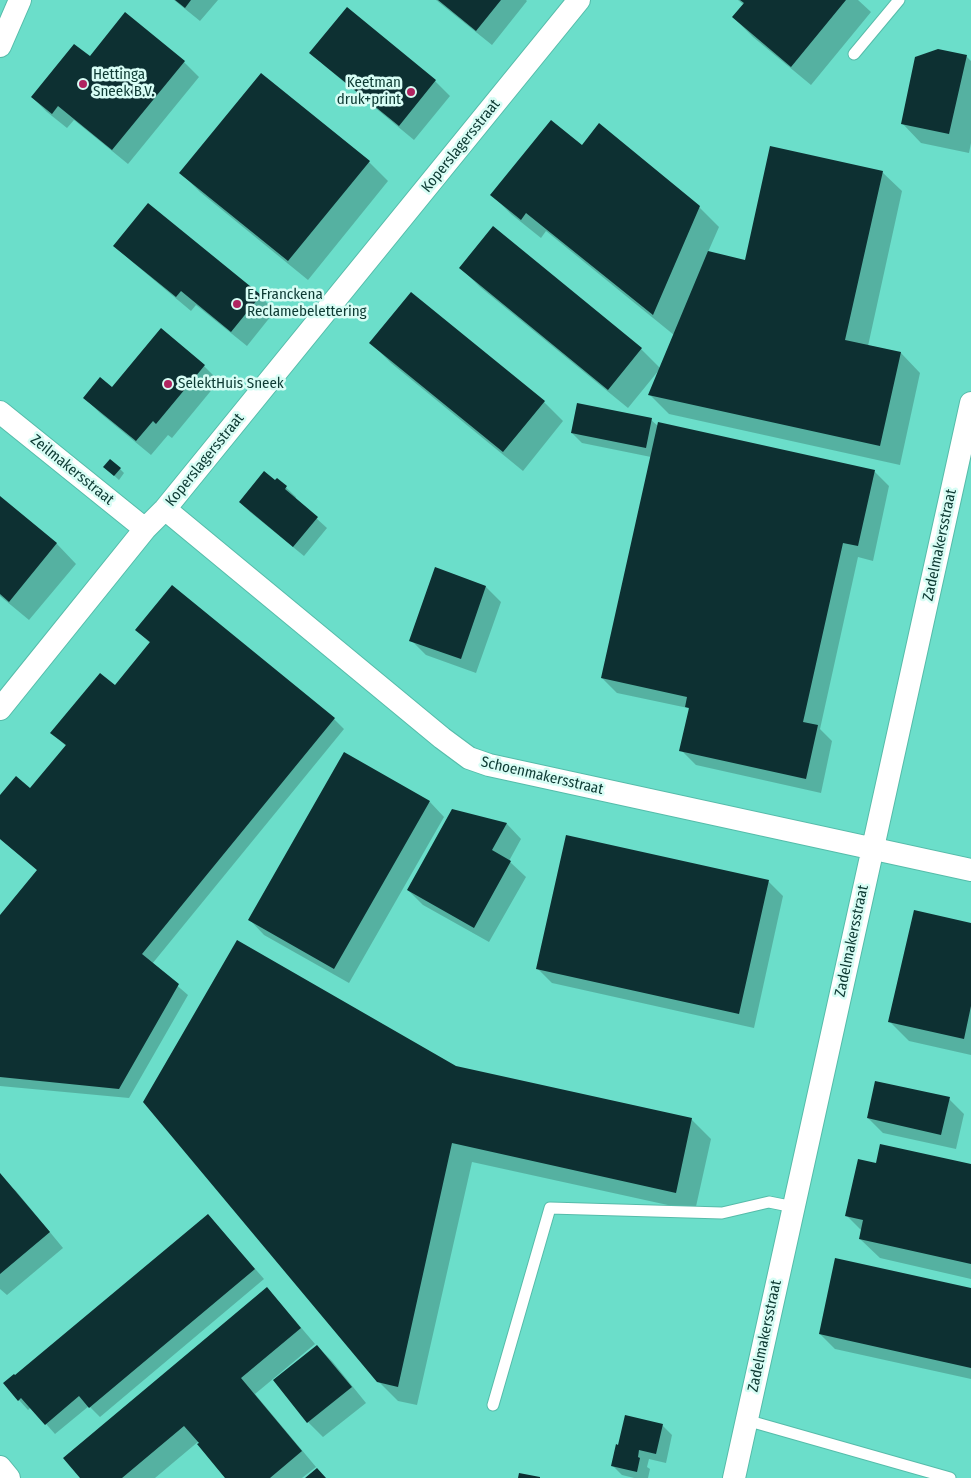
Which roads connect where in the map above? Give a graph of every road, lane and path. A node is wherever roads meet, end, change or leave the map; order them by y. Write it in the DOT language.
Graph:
graph roads {
  1 [pos="20,0"];
  2 [pos="579,0"];
  3 [pos="900,0"];
  4 [pos="0,46"];
  5 [pos="854,54"];
  6 [pos="971,403"];
  7 [pos="0,412"];
  8 [pos="165,509"];
  9 [pos="145,529"];
  10 [pos="0,709"];
  11 [pos="872,848"];
  12 [pos="971,870"];
  13 [pos="794,1207"];
  14 [pos="493,1405"];
  15 [pos="746,1420"];
  16 [pos="0,1467"];
  17 [pos="9,1478"];
  18 [pos="734,1478"];
  19 [pos="950,1478"];
  1 -- 4 [label="street"];
  2 -- 8 [label="street, Koperslagersstraat"];
  3 -- 5 [label="lane"];
  6 -- 11 [label="street, Zadelmakersstraat"];
  7 -- 9 [label="street, Zeilmakersstraat"];
  8 -- 9 [label="street, Koperslagersstraat"];
  8 -- 11 [label="street, Schoenmakersstraat"];
  9 -- 10 [label="street, Koperslagersstraat"];
  11 -- 12 [label="street, Schoenmakersstraat"];
  11 -- 13 [label="street, Zadelmakersstraat"];
  13 -- 14 [label="lane"];
  13 -- 15 [label="street, Zadelmakersstraat"];
  15 -- 18 [label="street, Zadelmakersstraat"];
  15 -- 19 [label="lane"];
  16 -- 17 [label="street"];
}
